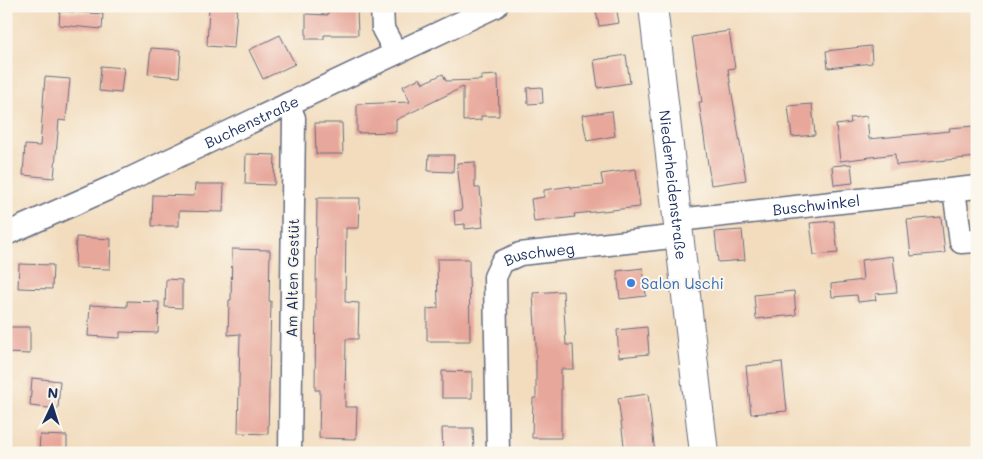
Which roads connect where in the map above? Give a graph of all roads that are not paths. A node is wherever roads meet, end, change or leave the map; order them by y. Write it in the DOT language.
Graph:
graph roads {
  1 [pos="382,6"];
  2 [pos="496,6"];
  3 [pos="653,6"];
  4 [pos="396,53"];
  5 [pos="288,104"];
  6 [pos="977,187"];
  7 [pos="954,190"];
  8 [pos="679,228"];
  9 [pos="6,234"];
  10 [pos="977,241"];
  11 [pos="290,453"];
  12 [pos="498,453"];
  13 [pos="704,453"];
  1 -- 4 [label="street"];
  2 -- 4 [label="street, Buchenstraße"];
  3 -- 8 [label="street, Niederheidenstraße"];
  4 -- 5 [label="street, Buchenstraße"];
  5 -- 9 [label="street, Buchenstraße"];
  5 -- 11 [label="street, Am Alten Gestüt"];
  6 -- 7 [label="street, Buschwinkel"];
  7 -- 8 [label="street, Buschwinkel"];
  7 -- 10 [label="street"];
  8 -- 12 [label="street, Buschweg"];
  8 -- 13 [label="street, Niederheidenstraße"];
}
